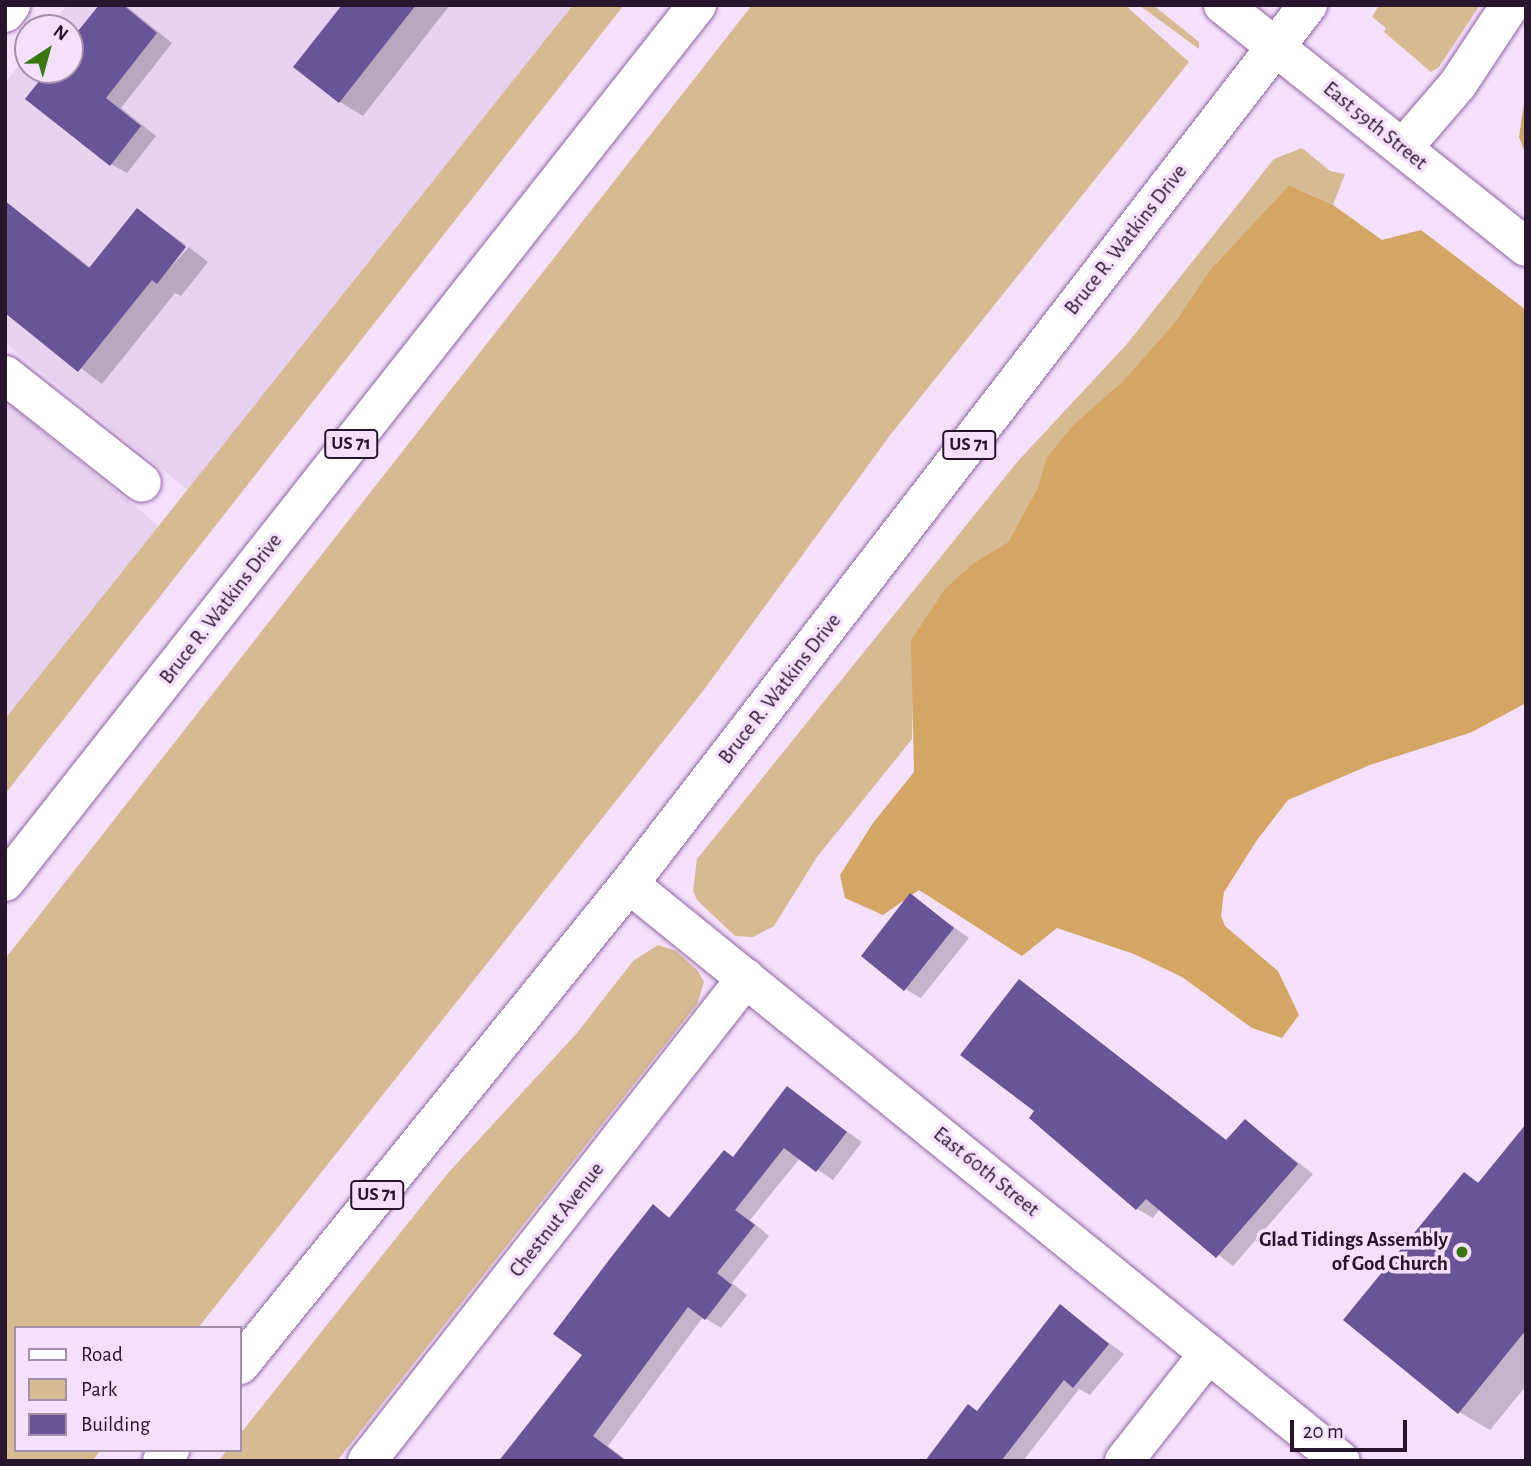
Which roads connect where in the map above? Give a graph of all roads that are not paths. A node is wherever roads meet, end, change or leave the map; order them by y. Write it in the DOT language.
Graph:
graph roads {
  1 [pos="11,5"];
  2 [pos="697,5"];
  3 [pos="1223,5"];
  4 [pos="1308,5"];
  5 [pos="1510,5"];
  6 [pos="5,13"];
  7 [pos="1275,47"];
  8 [pos="1403,148"];
  9 [pos="1526,247"];
  10 [pos="5,375"];
  11 [pos="142,483"];
  12 [pos="5,882"];
  13 [pos="629,884"];
  14 [pos="747,978"];
  15 [pos="1209,1353"];
  16 [pos="242,1362"];
  17 [pos="367,1461"];
  18 [pos="1124,1461"];
  19 [pos="1341,1461"];
  1 -- 6 [label="main road"];
  2 -- 12 [label="main road, Bruce R. Watkins Drive / US 71"];
  3 -- 7 [label="main road, East 59th Street"];
  4 -- 7 [label="main road, Bruce R. Watkins Drive / US 71"];
  5 -- 8 [label="main road"];
  7 -- 8 [label="main road, East 59th Street"];
  7 -- 13 [label="main road, Bruce R. Watkins Drive / US 71"];
  8 -- 9 [label="main road, East 59th Street"];
  10 -- 11 [label="main road"];
  13 -- 14 [label="main road, East 60th Street"];
  13 -- 16 [label="main road, Bruce R. Watkins Drive / US 71"];
  14 -- 15 [label="main road, East 60th Street"];
  14 -- 17 [label="main road, Chestnut Avenue"];
  15 -- 18 [label="main road"];
  15 -- 19 [label="main road, East 60th Street"];
}
